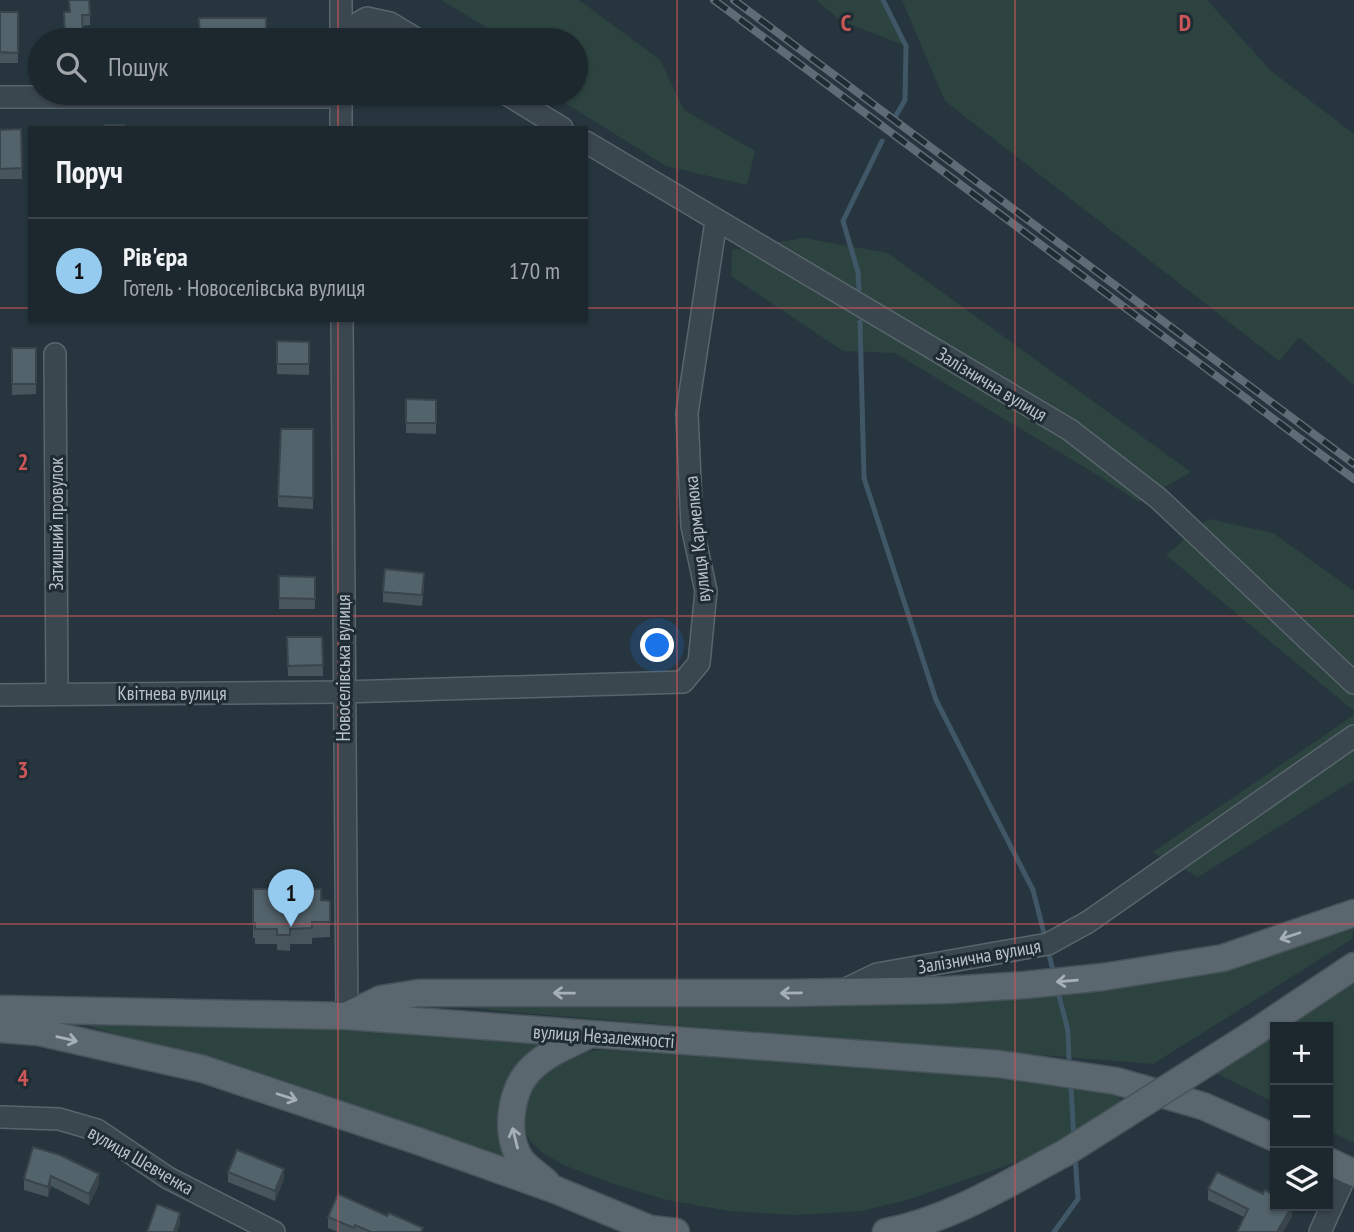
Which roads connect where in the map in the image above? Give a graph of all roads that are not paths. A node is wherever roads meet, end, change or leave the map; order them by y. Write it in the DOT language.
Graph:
graph roads {
  1 [pos="341,0"];
  2 [pos="341,28"];
  3 [pos="353,28"];
  4 [pos="398,28"];
  5 [pos="0,97"];
  6 [pos="28,97"];
  7 [pos="341,105"];
  8 [pos="525,105"];
  9 [pos="341,126"];
  10 [pos="559,126"];
  11 [pos="588,143"];
  12 [pos="716,221"];
  13 [pos="342,322"];
  14 [pos="55,354"];
  15 [pos="1354,683"];
  16 [pos="343,692"];
  17 [pos="57,694"];
  18 [pos="0,695"];
  19 [pos="1354,736"];
  20 [pos="1354,913"];
  21 [pos="1354,966"];
  22 [pos="839,992"];
  23 [pos="0,1009"];
  24 [pos="347,1016"];
  25 [pos="0,1029"];
  26 [pos="589,1035"];
  27 [pos="0,1117"];
  28 [pos="1270,1136"];
  29 [pos="1343,1168"];
  30 [pos="556,1190"];
  31 [pos="274,1232"];
  32 [pos="676,1232"];
  33 [pos="886,1232"];
  34 [pos="1320,1232"];
  1 -- 2 [label="street"];
  3 -- 4 [label="street"];
  5 -- 6 [label="street"];
  7 -- 9 [label="street"];
  8 -- 10 [label="street"];
  11 -- 12 [label="street, Залізнична вулиця"];
  12 -- 15 [label="street, Залізнична вулиця"];
  12 -- 16 [label="street, вулиця Кармелюка"];
  13 -- 16 [label="street, Новоселівська вулиця"];
  14 -- 17 [label="street, Затишний провулок"];
  16 -- 17 [label="street, Квітнева вулиця"];
  16 -- 24 [label="street, Новоселівська вулиця"];
  17 -- 18 [label="street, Квітнева вулиця"];
  19 -- 22 [label="street, Залізнична вулиця"];
  20 -- 22 [label="main road, one-way"];
  21 -- 33 [label="main road, bridge"];
  22 -- 24 [label="main road, one-way"];
  23 -- 24 [label="main road, вулиця Незалежності"];
  24 -- 26 [label="main road, вулиця Незалежності"];
  25 -- 30 [label="main road, one-way"];
  26 -- 28 [label="main road, вулиця Незалежності"];
  30 -- 26 [label="main road, one-way"];
  27 -- 31 [label="street, вулиця Шевченка"];
  29 -- 34 [label="street"];
  30 -- 32 [label="main road"];
}
